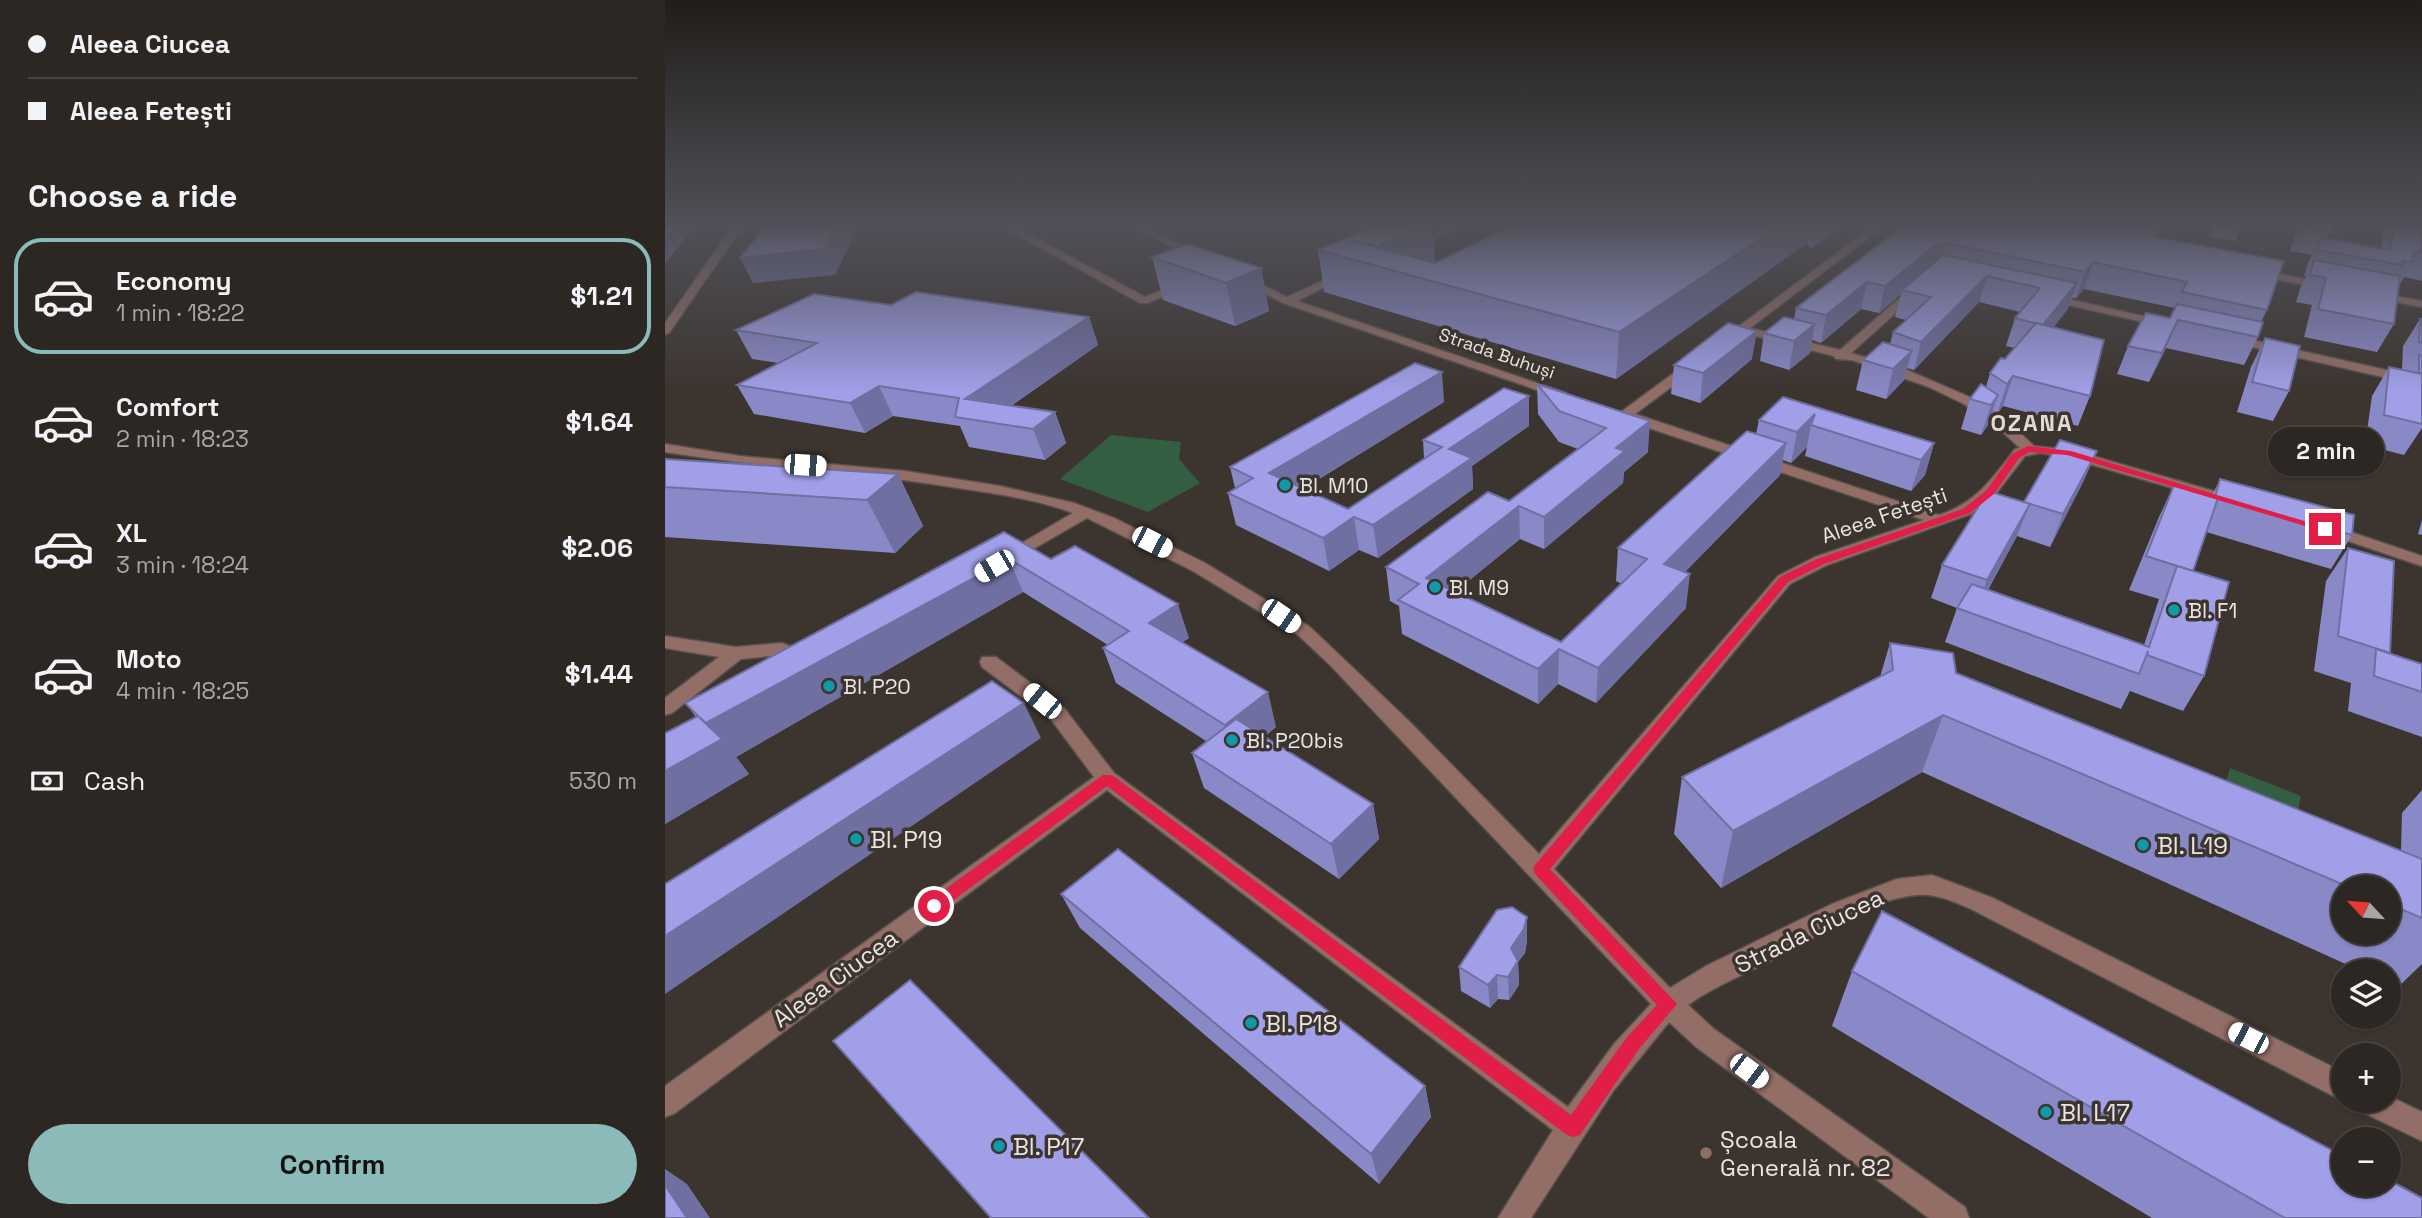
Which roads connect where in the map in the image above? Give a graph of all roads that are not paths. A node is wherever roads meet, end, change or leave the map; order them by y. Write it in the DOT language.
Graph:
graph roads {
  1 [pos="701,280"];
  2 [pos="1105,280"];
  3 [pos="1196,280"];
  4 [pos="1245,280"];
  5 [pos="1335,280"];
  6 [pos="1806,280"];
  7 [pos="2295,280"];
  8 [pos="1922,285"];
  9 [pos="1236,288"];
  10 [pos="2344,289"];
  11 [pos="2358,292"];
  12 [pos="2028,293"];
  13 [pos="1287,301"];
  14 [pos="2422,304"];
  15 [pos="2172,326"];
  16 [pos="1742,328"];
  17 [pos="665,331"];
  18 [pos="2211,335"];
  19 [pos="1711,352"];
  20 [pos="1840,356"];
  21 [pos="1700,360"];
  22 [pos="2422,382"];
  23 [pos="1579,399"];
  24 [pos="665,448"];
  25 [pos="2028,449"];
  26 [pos="740,460"];
  27 [pos="678,466"];
  28 [pos="2242,504"];
  29 [pos="1086,512"];
  30 [pos="1941,521"];
  31 [pos="2314,525"];
  32 [pos="2422,561"];
  33 [pos="994,566"];
  34 [pos="665,642"];
  35 [pos="736,653"];
  36 [pos="989,662"];
  37 [pos="808,674"];
  38 [pos="665,708"];
  39 [pos="1107,779"];
  40 [pos="1540,869"];
  41 [pos="1668,1004"];
  42 [pos="2331,1081"];
  43 [pos="665,1103"];
  44 [pos="2395,1113"];
  45 [pos="2422,1127"];
  46 [pos="1573,1128"];
  47 [pos="1513,1218"];
  48 [pos="1954,1218"];
  1 -- 17 [label="street"];
  2 -- 3 [label="street"];
  4 -- 13 [label="street, Strada Buhuși"];
  5 -- 13 [label="street"];
  6 -- 16 [label="street"];
  7 -- 10 [label="street"];
  8 -- 20 [label="street"];
  9 -- 13 [label="street"];
  11 -- 14 [label="street"];
  12 -- 15 [label="street"];
  13 -- 23 [label="street, Strada Buhuși"];
  16 -- 19 [label="street"];
  16 -- 20 [label="street"];
  18 -- 22 [label="street"];
  20 -- 25 [label="street"];
  21 -- 30 [label="street"];
  24 -- 26 [label="street"];
  25 -- 28 [label="street"];
  25 -- 30 [label="street, Aleea Fetești"];
  26 -- 27 [label="street"];
  26 -- 29 [label="street"];
  29 -- 33 [label="street"];
  29 -- 40 [label="street"];
  30 -- 40 [label="street, Aleea Fetești"];
  31 -- 32 [label="street"];
  34 -- 35 [label="street"];
  35 -- 37 [label="street"];
  35 -- 38 [label="street"];
  36 -- 39 [label="street"];
  39 -- 43 [label="street, Aleea Ciucea"];
  39 -- 46 [label="street"];
  40 -- 41 [label="street"];
  41 -- 42 [label="street, Strada Ciucea"];
  41 -- 46 [label="street, Strada Ciucea"];
  41 -- 48 [label="street"];
  44 -- 45 [label="street"];
  46 -- 47 [label="street, Strada Ciucea"];
}
